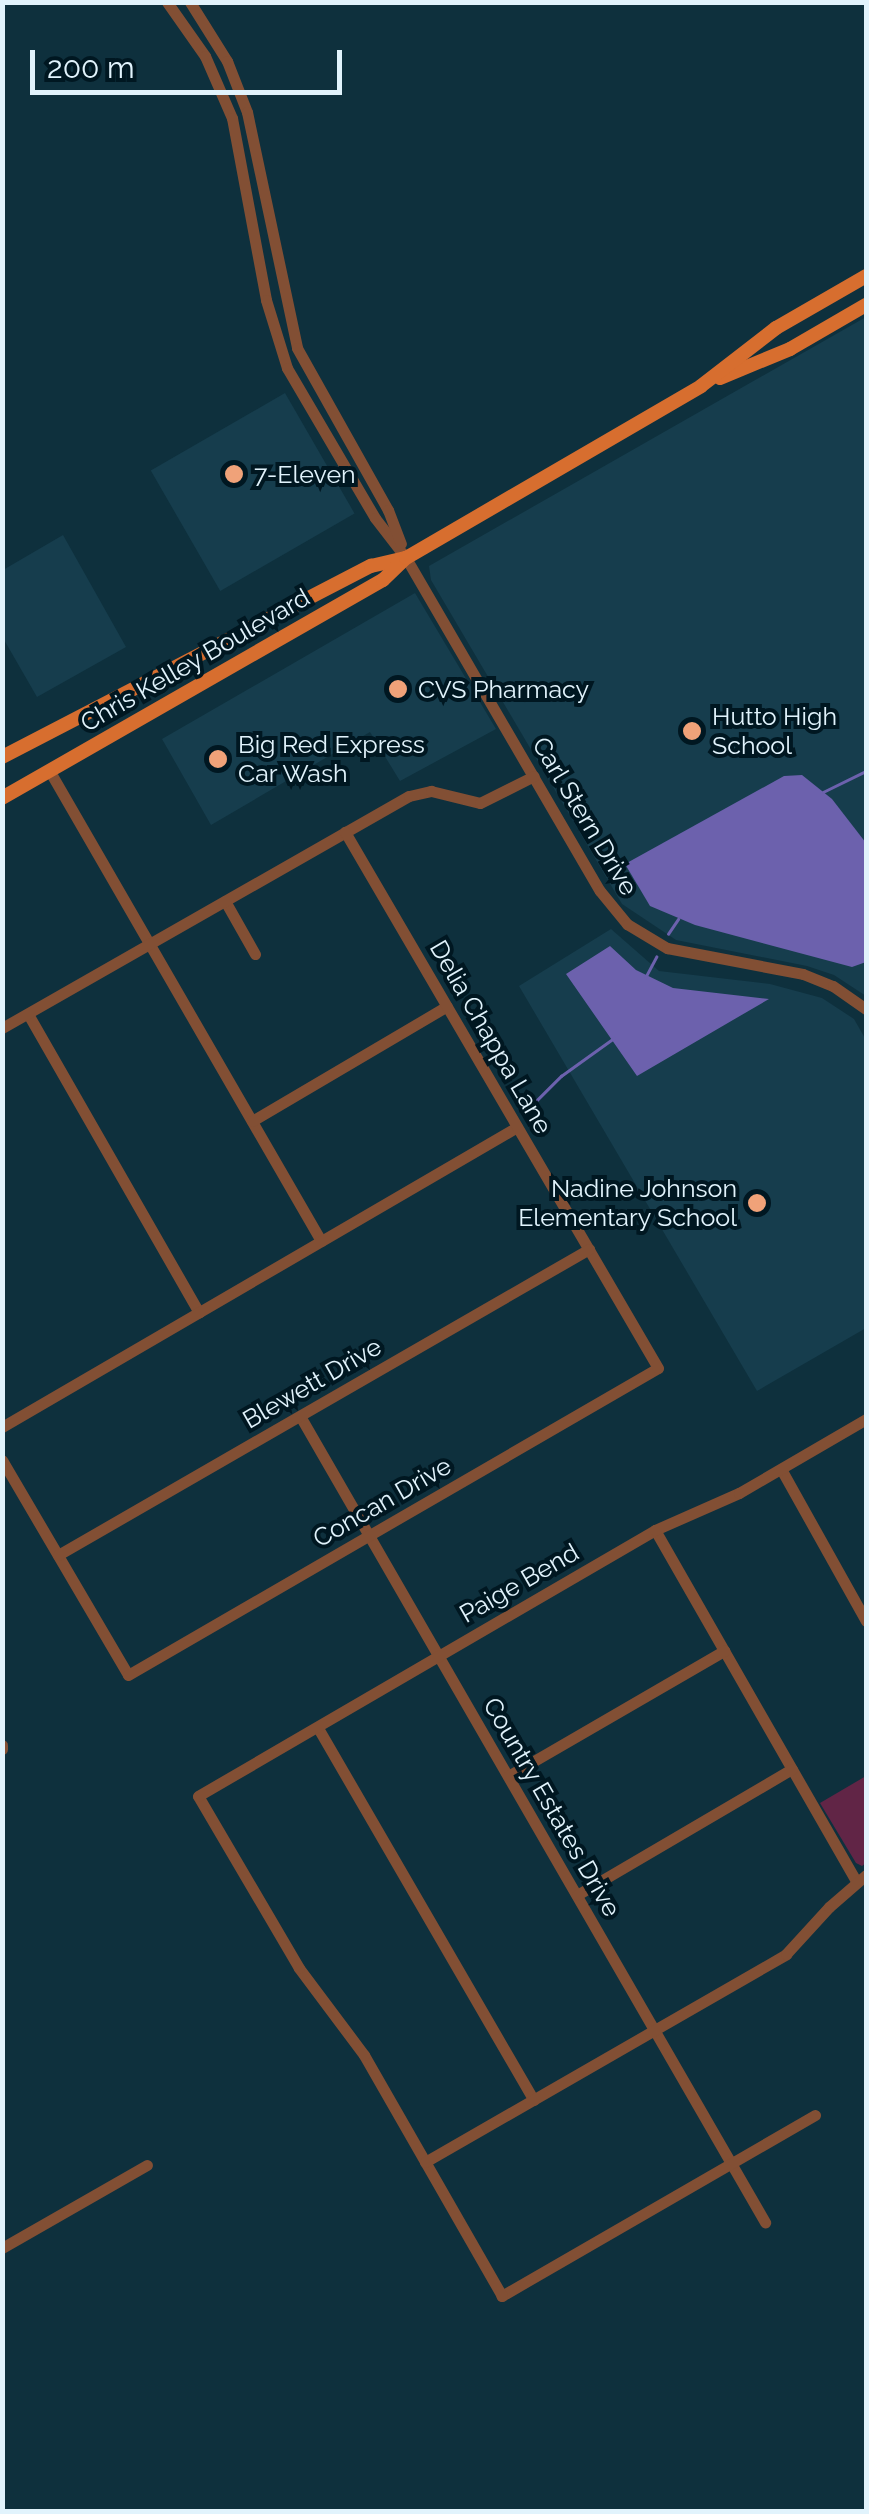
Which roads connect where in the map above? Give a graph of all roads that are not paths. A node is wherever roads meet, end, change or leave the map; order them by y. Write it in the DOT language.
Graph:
graph roads {
  1 [pos="167,2"];
  2 [pos="190,2"];
  3 [pos="866,276"];
  4 [pos="866,305"];
  5 [pos="701,386"];
  6 [pos="406,558"];
  7 [pos="2,757"];
  8 [pos="49,770"];
  9 [pos="534,776"];
  10 [pos="2,798"];
  11 [pos="346,832"];
  12 [pos="225,901"];
  13 [pos="149,944"];
  14 [pos="255,954"];
  15 [pos="447,1006"];
  16 [pos="866,1009"];
  17 [pos="28,1014"];
  18 [pos="2,1028"];
  19 [pos="252,1121"];
  20 [pos="517,1126"];
  21 [pos="322,1241"];
  22 [pos="589,1249"];
  23 [pos="199,1312"];
  24 [pos="658,1368"];
  25 [pos="300,1416"];
  26 [pos="866,1419"];
  27 [pos="2,1427"];
  28 [pos="2,1460"];
  29 [pos="781,1469"];
  30 [pos="655,1530"];
  31 [pos="369,1535"];
  32 [pos="58,1555"];
  33 [pos="866,1621"];
  34 [pos="724,1650"];
  35 [pos="439,1656"];
  36 [pos="318,1728"];
  37 [pos="792,1769"];
  38 [pos="508,1776"];
  39 [pos="862,1878"];
  40 [pos="577,1896"];
  41 [pos="655,2031"];
  42 [pos="534,2100"];
  43 [pos="814,2114"];
  44 [pos="425,2162"];
  45 [pos="731,2163"];
  46 [pos="147,2165"];
  47 [pos="765,2222"];
  48 [pos="2,2248"];
  1 -- 6 [label="street, Carl Stern Drive"];
  2 -- 6 [label="street, Carl Stern Drive"];
  3 -- 5 [label="main road, Chris Kelley Boulevard"];
  4 -- 5 [label="main road, Chris Kelley Boulevard"];
  5 -- 6 [label="main road, Chris Kelley Boulevard"];
  6 -- 7 [label="main road, Chris Kelley Boulevard"];
  6 -- 8 [label="main road, Chris Kelley Boulevard"];
  6 -- 9 [label="street, Carl Stern Drive"];
  8 -- 10 [label="main road, Chris Kelley Boulevard"];
  8 -- 13 [label="street"];
  9 -- 11 [label="street"];
  9 -- 16 [label="street, Carl Stern Drive"];
  11 -- 12 [label="street"];
  11 -- 15 [label="street, Delia Chappa Lane"];
  12 -- 13 [label="street"];
  12 -- 14 [label="street"];
  13 -- 17 [label="street"];
  13 -- 19 [label="street"];
  15 -- 19 [label="street"];
  15 -- 20 [label="street, Delia Chappa Lane"];
  17 -- 18 [label="street"];
  17 -- 23 [label="street"];
  19 -- 21 [label="street"];
  20 -- 21 [label="street"];
  20 -- 22 [label="street, Delia Chappa Lane"];
  21 -- 23 [label="street"];
  22 -- 24 [label="street, Delia Chappa Lane"];
  22 -- 25 [label="street, Blewett Drive"];
  23 -- 27 [label="street"];
  24 -- 31 [label="street, Concan Drive"];
  25 -- 31 [label="street, Country Estates Drive"];
  25 -- 32 [label="street, Blewett Drive"];
  26 -- 29 [label="street, Paige Bend"];
  28 -- 32 [label="street"];
  29 -- 30 [label="street, Paige Bend"];
  29 -- 33 [label="street"];
  30 -- 34 [label="street"];
  30 -- 35 [label="street, Paige Bend"];
  31 -- 32 [label="street, Concan Drive"];
  31 -- 35 [label="street, Country Estates Drive"];
  34 -- 37 [label="street"];
  34 -- 38 [label="street"];
  35 -- 36 [label="street, Paige Bend"];
  35 -- 38 [label="street, Country Estates Drive"];
  36 -- 42 [label="street"];
  36 -- 44 [label="street, Paige Bend"];
  37 -- 39 [label="street"];
  37 -- 40 [label="street"];
  38 -- 40 [label="street, Country Estates Drive"];
  39 -- 41 [label="street"];
  40 -- 41 [label="street, Country Estates Drive"];
  41 -- 42 [label="street"];
  41 -- 45 [label="street, Country Estates Drive"];
  42 -- 44 [label="street"];
  43 -- 45 [label="street"];
  44 -- 45 [label="street"];
  45 -- 47 [label="street, Country Estates Drive"];
  46 -- 48 [label="street"];
}
